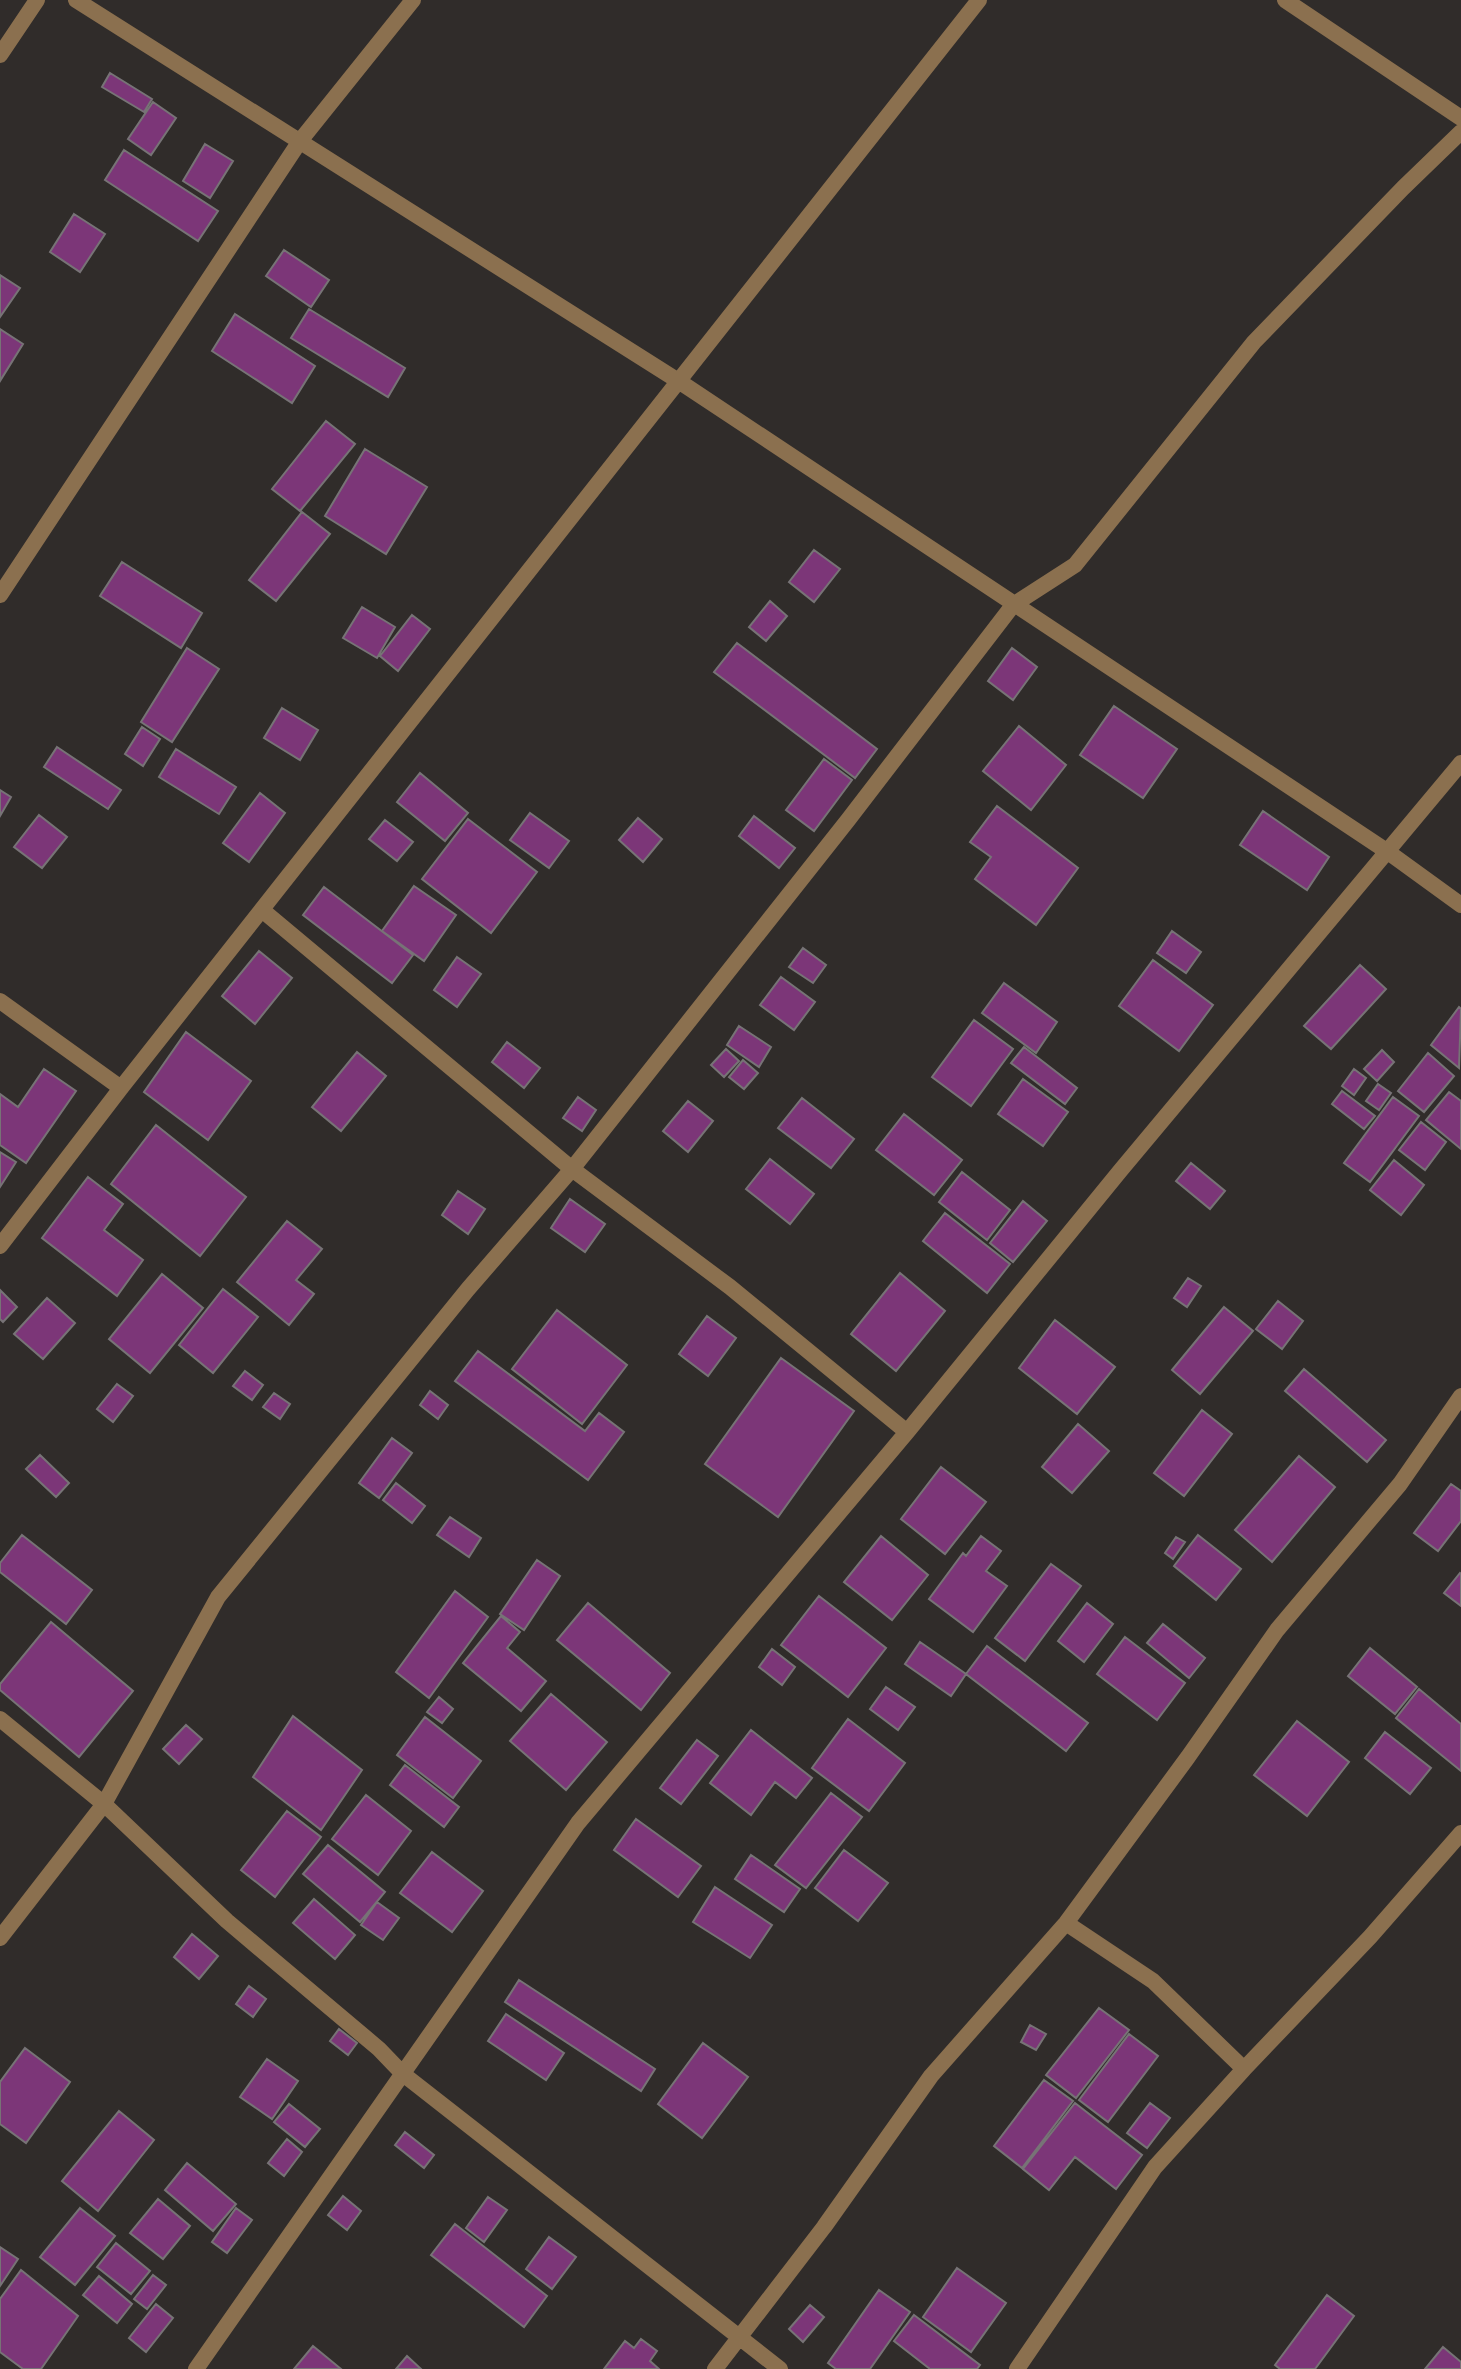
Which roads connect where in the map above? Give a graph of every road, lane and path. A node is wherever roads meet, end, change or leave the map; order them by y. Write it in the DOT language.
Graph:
graph roads {
  1 [pos="37,0"];
  2 [pos="76,0"];
  3 [pos="413,0"];
  4 [pos="979,0"];
  5 [pos="1285,0"];
  6 [pos="0,55"];
  7 [pos="1461,118"];
  8 [pos="1461,132"];
  9 [pos="300,141"];
  10 [pos="680,382"];
  11 [pos="0,595"];
  12 [pos="1013,605"];
  13 [pos="1461,763"];
  14 [pos="1388,852"];
  15 [pos="1461,905"];
  16 [pos="262,910"];
  17 [pos="0,1001"];
  18 [pos="121,1088"];
  19 [pos="572,1169"];
  20 [pos="0,1246"];
  21 [pos="1461,1396"];
  22 [pos="907,1432"];
  23 [pos="0,1719"];
  24 [pos="104,1804"];
  25 [pos="1461,1833"];
  26 [pos="1066,1923"];
  27 [pos="0,1938"];
  28 [pos="1244,2069"];
  29 [pos="403,2074"];
  30 [pos="741,2336"];
  31 [pos="196,2369"];
  32 [pos="715,2369"];
  33 [pos="780,2369"];
  34 [pos="1017,2369"];
  1 -- 6 [label="street"];
  2 -- 9 [label="street"];
  3 -- 9 [label="street"];
  4 -- 10 [label="street"];
  5 -- 7 [label="street"];
  8 -- 12 [label="street"];
  9 -- 10 [label="street"];
  9 -- 11 [label="street"];
  10 -- 12 [label="street"];
  10 -- 16 [label="street"];
  12 -- 14 [label="street"];
  12 -- 19 [label="street"];
  13 -- 14 [label="street"];
  14 -- 15 [label="street"];
  14 -- 22 [label="street"];
  16 -- 18 [label="street"];
  16 -- 19 [label="street"];
  17 -- 18 [label="street"];
  18 -- 20 [label="street"];
  19 -- 22 [label="street"];
  19 -- 24 [label="street"];
  21 -- 26 [label="street"];
  22 -- 29 [label="street"];
  23 -- 24 [label="street"];
  24 -- 27 [label="street"];
  24 -- 29 [label="street"];
  25 -- 28 [label="street"];
  26 -- 28 [label="street"];
  26 -- 30 [label="street"];
  28 -- 34 [label="street"];
  29 -- 30 [label="street"];
  29 -- 31 [label="street"];
  30 -- 32 [label="street"];
  30 -- 33 [label="street"];
}
